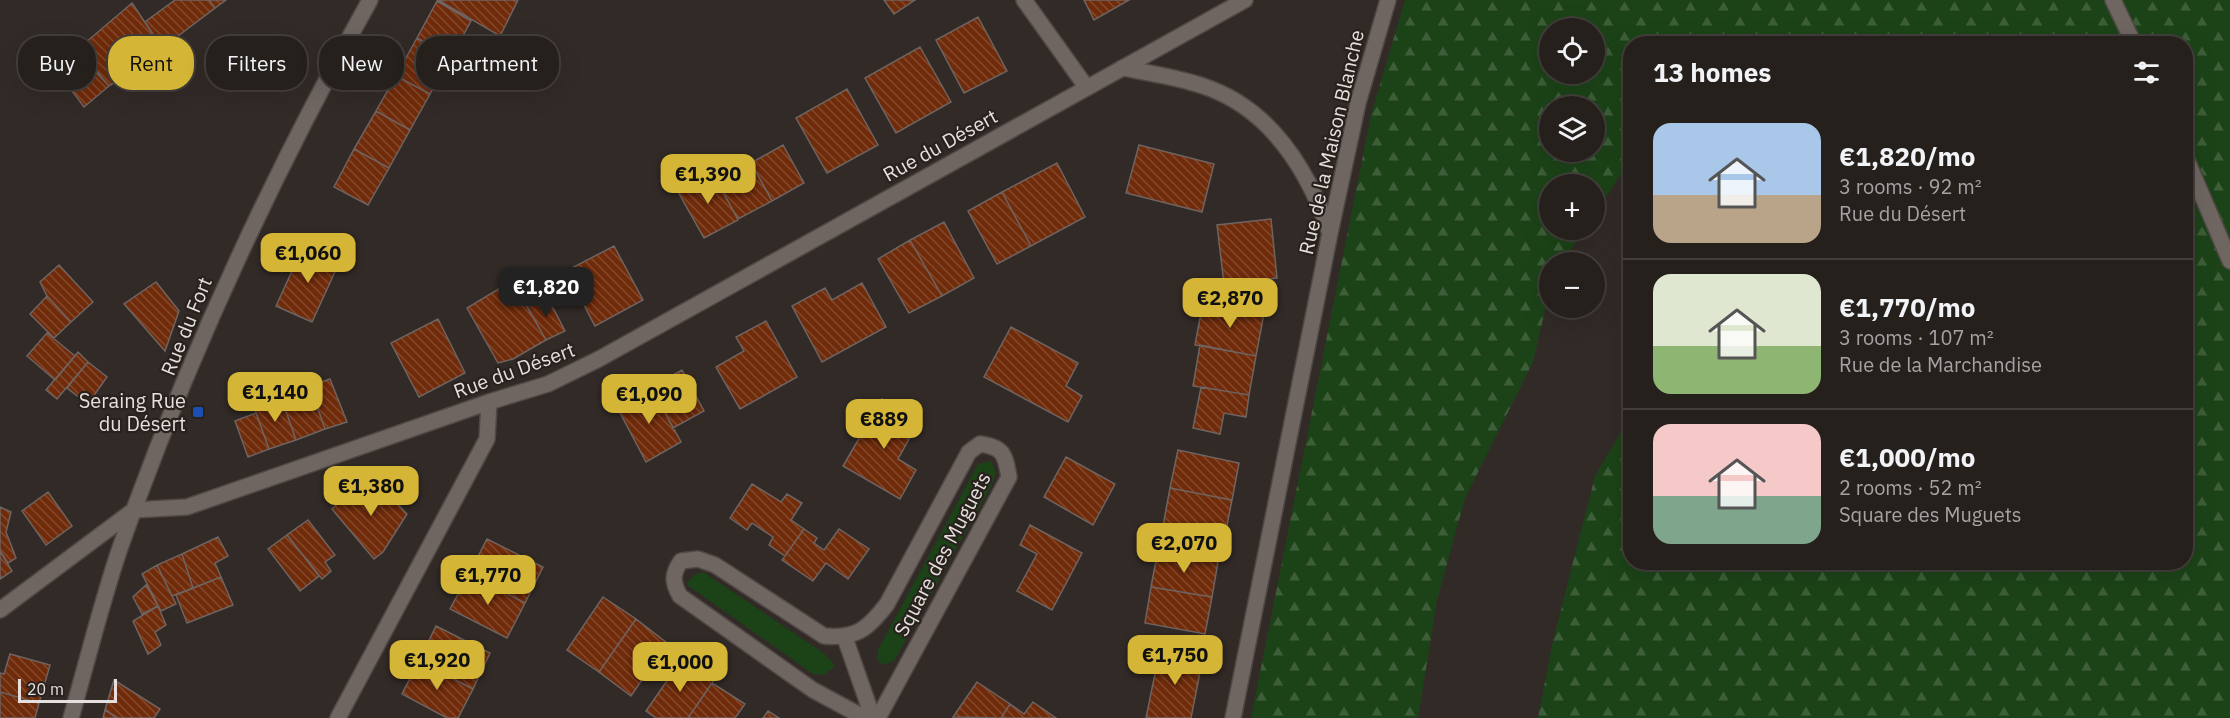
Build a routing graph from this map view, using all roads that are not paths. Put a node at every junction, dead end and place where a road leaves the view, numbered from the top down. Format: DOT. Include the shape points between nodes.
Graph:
graph roads {
  1 [pos="370,0"];
  2 [pos="1024,0"];
  3 [pos="1245,0"];
  4 [pos="1388,0"];
  5 [pos="2113,0"];
  6 [pos="2130,36"];
  7 [pos="1122,68"];
  8 [pos="1087,88"];
  9 [pos="2193,174"];
  10 [pos="1330,233"];
  11 [pos="2230,261"];
  12 [pos="489,402"];
  13 [pos="134,510"];
  14 [pos="0,610"];
  15 [pos="845,638"];
  16 [pos="71,718"];
  17 [pos="338,718"];
  18 [pos="865,718"];
  19 [pos="876,718"];
  20 [pos="1233,718"];
  1 -- 13 [label="street, Rue du Fort" via="312,103 225,285"];
  2 -- 8 [label="street"];
  3 -- 7 [label="street, Rue du Désert"];
  4 -- 10 [label="street, Rue de la Maison Blanche" via="1358,103"];
  5 -- 6 [label="street"];
  7 -- 8 [label="street, Rue du Désert"];
  7 -- 10 [label="street" via="1205,86 1258,117 1300,166"];
  8 -- 12 [label="street, Rue du Désert" via="599,359 548,384"];
  9 -- 11 [label="street"];
  10 -- 20 [label="street, Rue de la Maison Blanche"];
  12 -- 13 [label="street, Rue du Désert" via="187,507"];
  12 -- 17 [label="street" via="487,439"];
  13 -- 14 [label="street"];
  13 -- 16 [label="street, Rue du Fort"];
  15 -- 18 [label="street" via="824,636 715,565 698,559 681,561 674,571 673,584 680,596 813,690"];
  15 -- 19 [label="street, Square des Muguets"];
  15 -- 19 [label="street, Square des Muguets" via="873,622 887,604 969,452 980,444 995,446 1006,457 1009,477"];
}
